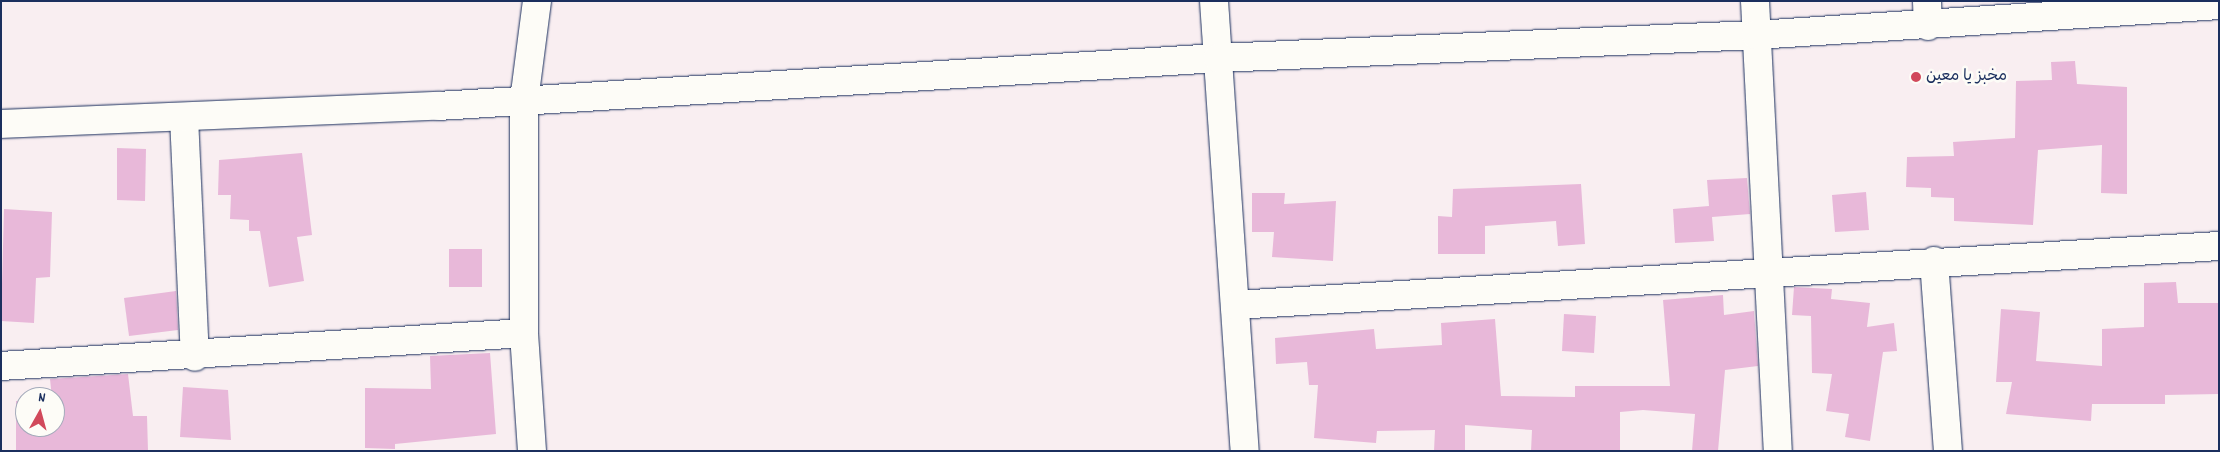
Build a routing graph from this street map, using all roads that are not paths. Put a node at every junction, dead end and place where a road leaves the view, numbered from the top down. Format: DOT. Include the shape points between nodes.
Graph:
graph roads {
  1 [pos="538,1"];
  2 [pos="1214,1"];
  3 [pos="1755,1"];
  4 [pos="2219,5"];
  5 [pos="1927,13"];
  6 [pos="1756,36"];
  7 [pos="1218,58"];
  8 [pos="524,101"];
  9 [pos="184,117"];
  10 [pos="1,124"];
  11 [pos="2219,246"];
  12 [pos="1934,261"];
  13 [pos="1766,271"];
  14 [pos="1236,304"];
  15 [pos="524,333"];
  16 [pos="195,357"];
  17 [pos="1,366"];
  18 [pos="532,451"];
  19 [pos="1245,451"];
  20 [pos="1778,451"];
  21 [pos="1948,451"];
  1 -- 8 [label="street"];
  2 -- 7 [label="street"];
  3 -- 6 [label="street"];
  4 -- 5 [label="street"];
  5 -- 6 [label="street"];
  6 -- 7 [label="street"];
  6 -- 13 [label="street"];
  7 -- 8 [label="street"];
  7 -- 14 [label="street"];
  8 -- 9 [label="street"];
  8 -- 15 [label="street"];
  9 -- 10 [label="street"];
  9 -- 16 [label="street"];
  11 -- 12 [label="street"];
  12 -- 13 [label="street"];
  12 -- 21 [label="street"];
  13 -- 14 [label="street"];
  13 -- 20 [label="street"];
  14 -- 19 [label="street"];
  15 -- 16 [label="street"];
  15 -- 18 [label="street"];
  16 -- 17 [label="street"];
}
